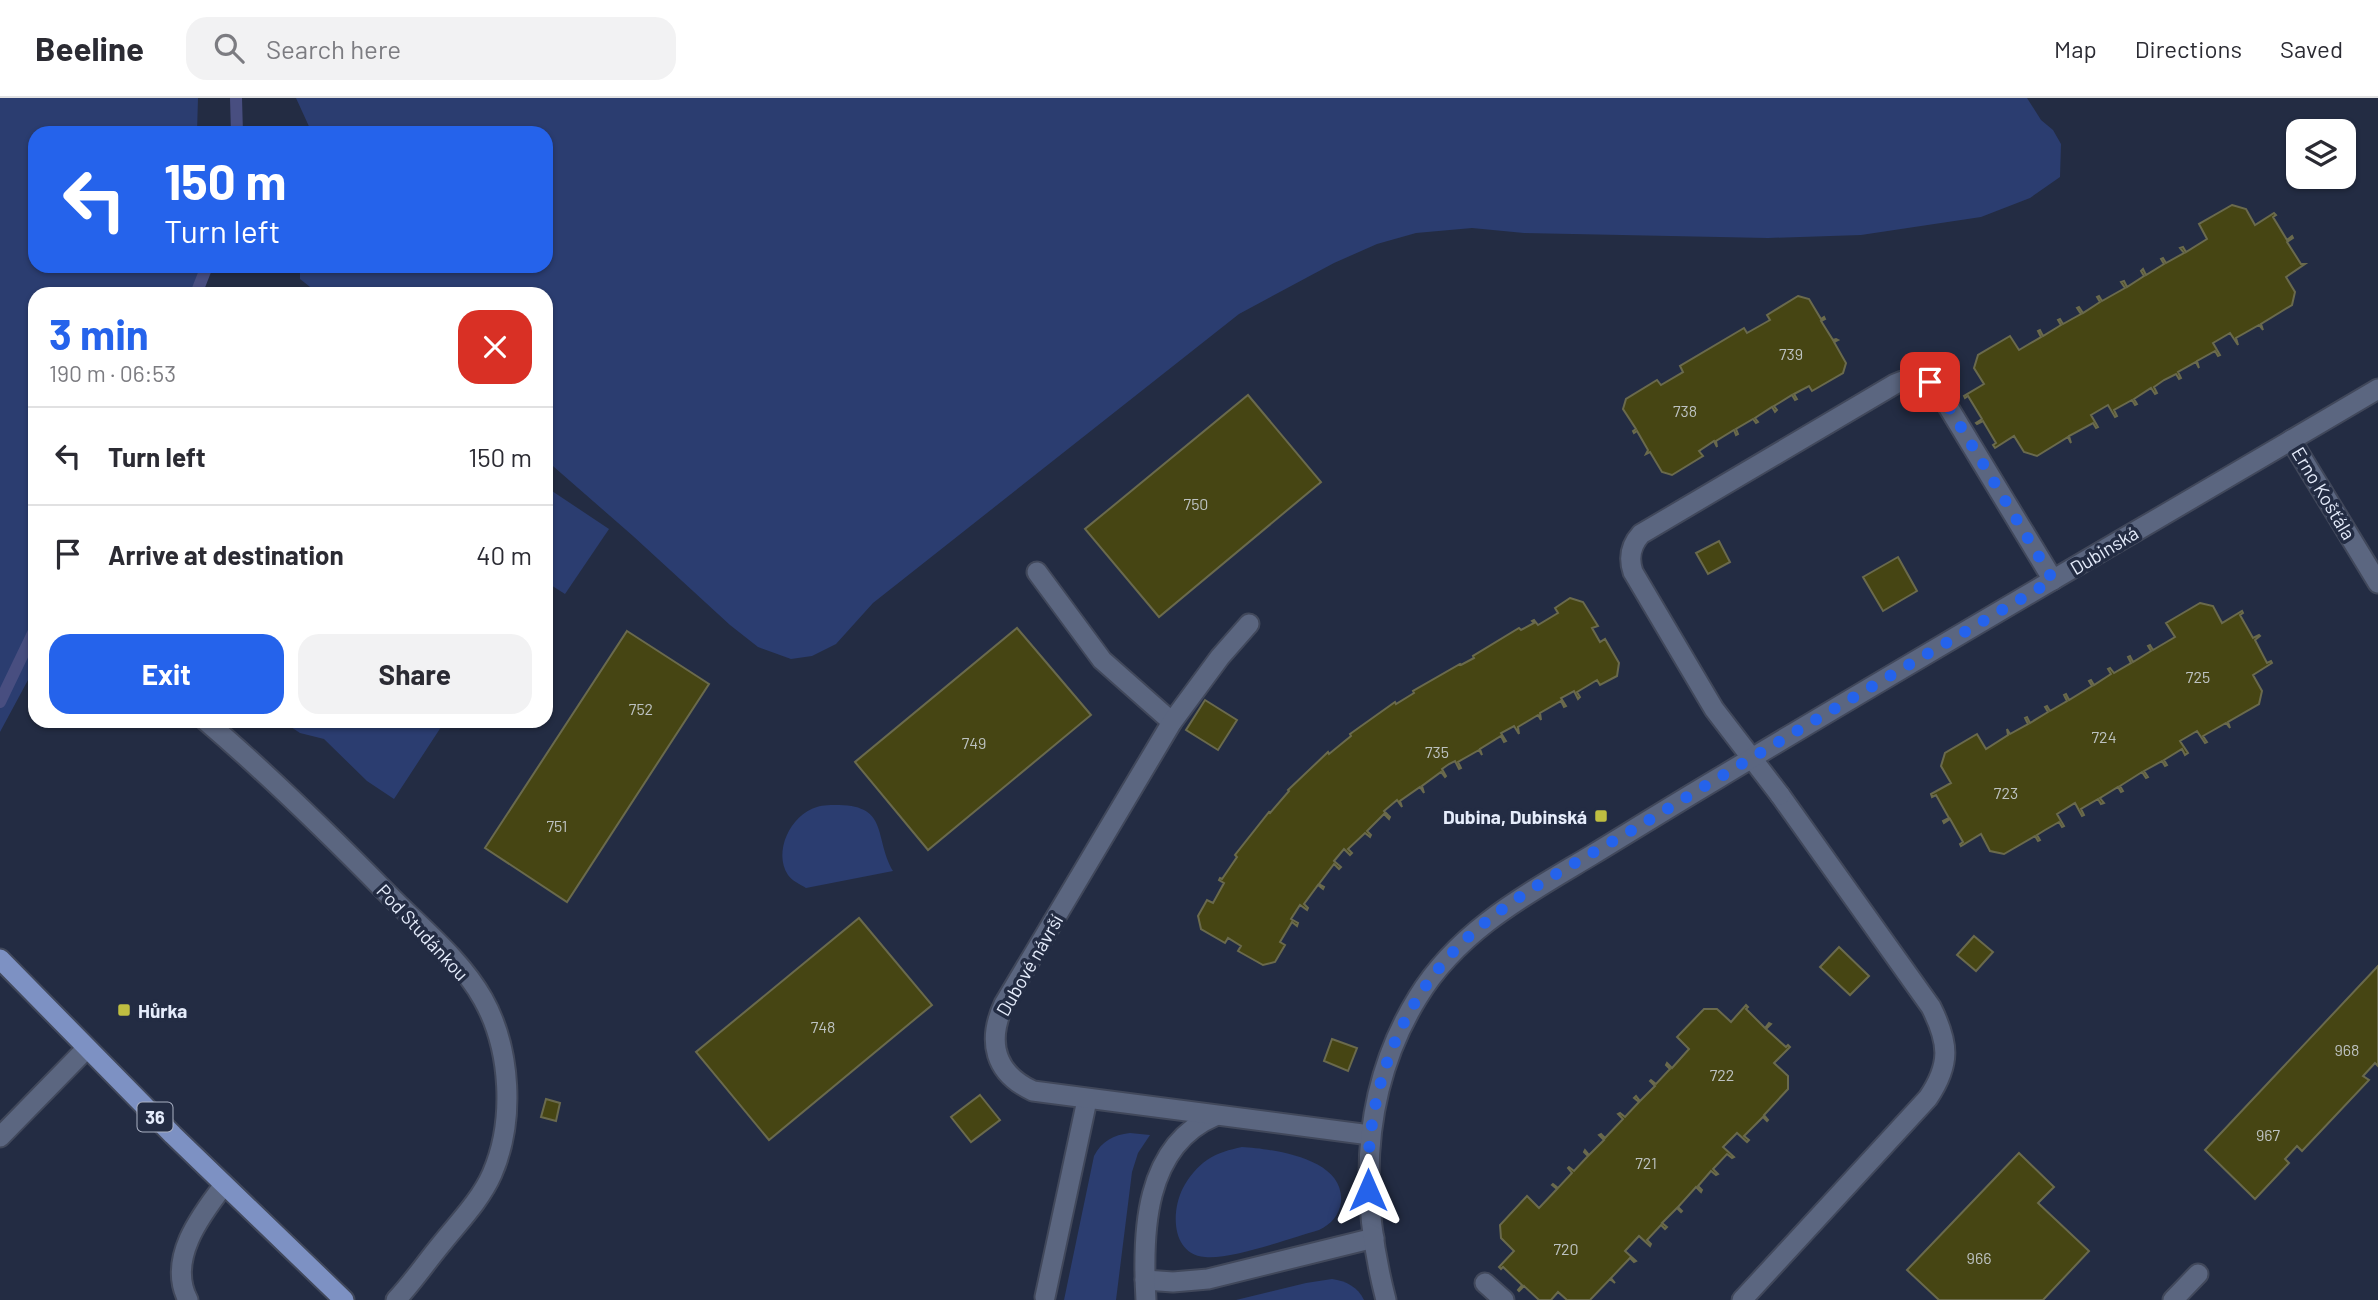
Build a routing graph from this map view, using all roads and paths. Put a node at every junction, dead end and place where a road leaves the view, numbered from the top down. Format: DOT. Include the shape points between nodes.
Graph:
graph roads {
  1 [pos="2378,389"];
  2 [pos="2291,440"];
  3 [pos="1037,572"];
  4 [pos="2053,580"];
  5 [pos="2378,583"];
  6 [pos="1249,624"];
  7 [pos="1172,722"];
  8 [pos="213,728"];
  9 [pos="1751,758"];
  10 [pos="0,959"];
  11 [pos="87,1048"];
  12 [pos="1087,1100"];
  13 [pos="1215,1116"];
  14 [pos="1370,1135"];
  15 [pos="0,1137"];
  16 [pos="224,1185"];
  17 [pos="1374,1238"];
  18 [pos="2198,1274"];
  19 [pos="1485,1283"];
  20 [pos="1145,1290"];
  21 [pos="1045,1297"];
  22 [pos="188,1300"];
  23 [pos="344,1300"];
  24 [pos="396,1300"];
  25 [pos="1387,1300"];
  26 [pos="1402,1300"];
  27 [pos="1504,1300"];
  28 [pos="1742,1300"];
  29 [pos="2173,1300"];
  1 -- 2 [label="street, Dubinská"];
  2 -- 4 [label="street, Dubinská"];
  2 -- 5 [label="street, Erno Košťála"];
  3 -- 7 [label="street" via="1102,660"];
  4 -- 9 [label="street, Dubinská"];
  4 -- 9 [label="street" via="1936,388 1914,378 1895,384 1641,534 1631,549 1633,572 1714,709"];
  6 -- 7 [label="street, Dubové návrší"];
  7 -- 12 [label="street, Dubové návrší" via="1004,1004 994,1032 998,1057 1021,1086"];
  8 -- 24 [label="street, Pod Studánkou" via="451,958 483,999 499,1038 506,1119 492,1175"];
  9 -- 14 [label="street, Dubinská" via="1530,891 1466,939 1419,994 1401,1028 1381,1076"];
  9 -- 28 [label="street" via="1931,1007 1944,1041 1945,1061 1928,1098"];
  10 -- 11 [label="main road, 36"];
  11 -- 15 [label="street"];
  11 -- 16 [label="main road, 36"];
  12 -- 13 [label="street, Dubové návrší"];
  12 -- 21 [label="street"];
  13 -- 14 [label="street, Dubové návrší"];
  13 -- 20 [label="street" via="1193,1127 1171,1149 1154,1185"];
  14 -- 17 [label="street, Dubinská" via="1368,1190"];
  16 -- 22 [label="street" via="183,1256 181,1270"];
  16 -- 23 [label="main road, 36"];
  17 -- 20 [label="street"];
  17 -- 25 [label="street, Dubinská"];
  17 -- 26 [label="street, Dubinská"];
  18 -- 29 [label="street"];
  19 -- 27 [label="street"];
}
